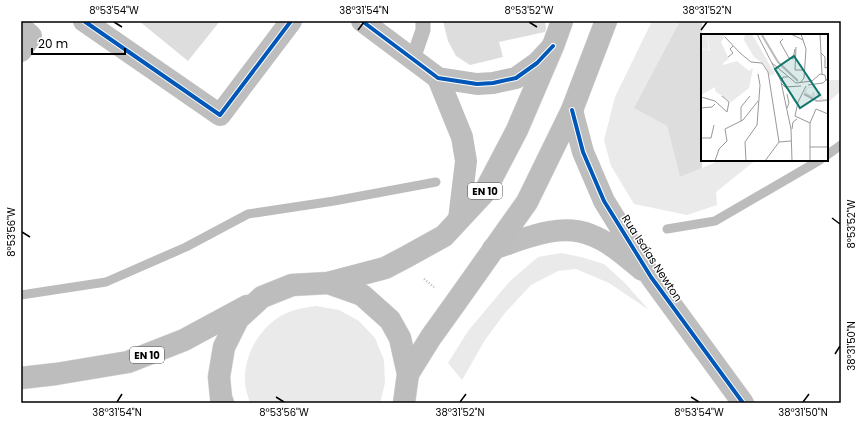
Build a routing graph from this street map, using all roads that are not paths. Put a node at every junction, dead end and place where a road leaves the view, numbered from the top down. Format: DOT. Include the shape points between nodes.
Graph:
graph roads {
  1 [pos="84,21"];
  2 [pos="291,21"];
  3 [pos="362,21"];
  4 [pos="423,21"];
  5 [pos="562,21"];
  6 [pos="606,21"];
  7 [pos="21,27"];
  8 [pos="553,46"];
  9 [pos="21,50"];
  10 [pos="414,59"];
  11 [pos="438,78"];
  12 [pos="572,110"];
  13 [pos="459,219"];
  14 [pos="494,249"];
  15 [pos="652,277"];
  16 [pos="328,283"];
  17 [pos="262,297"];
  18 [pos="408,374"];
  19 [pos="21,378"];
  20 [pos="223,403"];
  21 [pos="404,403"];
  22 [pos="743,403"];
  1 -- 2 [label="street" via="220,115"];
  3 -- 10 [label="street"];
  4 -- 10 [label="lane" via="423,30"];
  5 -- 8 [label="main road, EN 10"];
  6 -- 12 [label="main road, EN 10"];
  7 -- 9 [label="street" via="32,36"];
  8 -- 11 [label="street" via="537,63 516,78 477,84"];
  8 -- 13 [label="main road, EN 10" via="517,130 484,193"];
  10 -- 11 [label="street"];
  11 -- 13 [label="street" via="462,137 466,161"];
  12 -- 14 [label="main road, EN 10" via="527,202"];
  12 -- 15 [label="street, Rua Isaías Newton" via="583,152 604,201"];
  13 -- 16 [label="main road, EN 10" via="444,236 385,268"];
  14 -- 15 [label="street, Rua Isaías Newton" via="542,233 570,230 591,235 610,245"];
  14 -- 18 [label="main road, EN 10" via="431,337"];
  15 -- 22 [label="street, Rua Isaías Newton"];
  16 -- 17 [label="main road, EN 10" via="292,285"];
  16 -- 18 [label="main road, EN 10" via="362,295 390,320 400,338"];
  17 -- 19 [label="main road, EN 10" via="184,340 128,362"];
  17 -- 20 [label="main road, EN 10" via="238,320 224,347 219,377"];
  18 -- 21 [label="main road, EN 10"];
}
